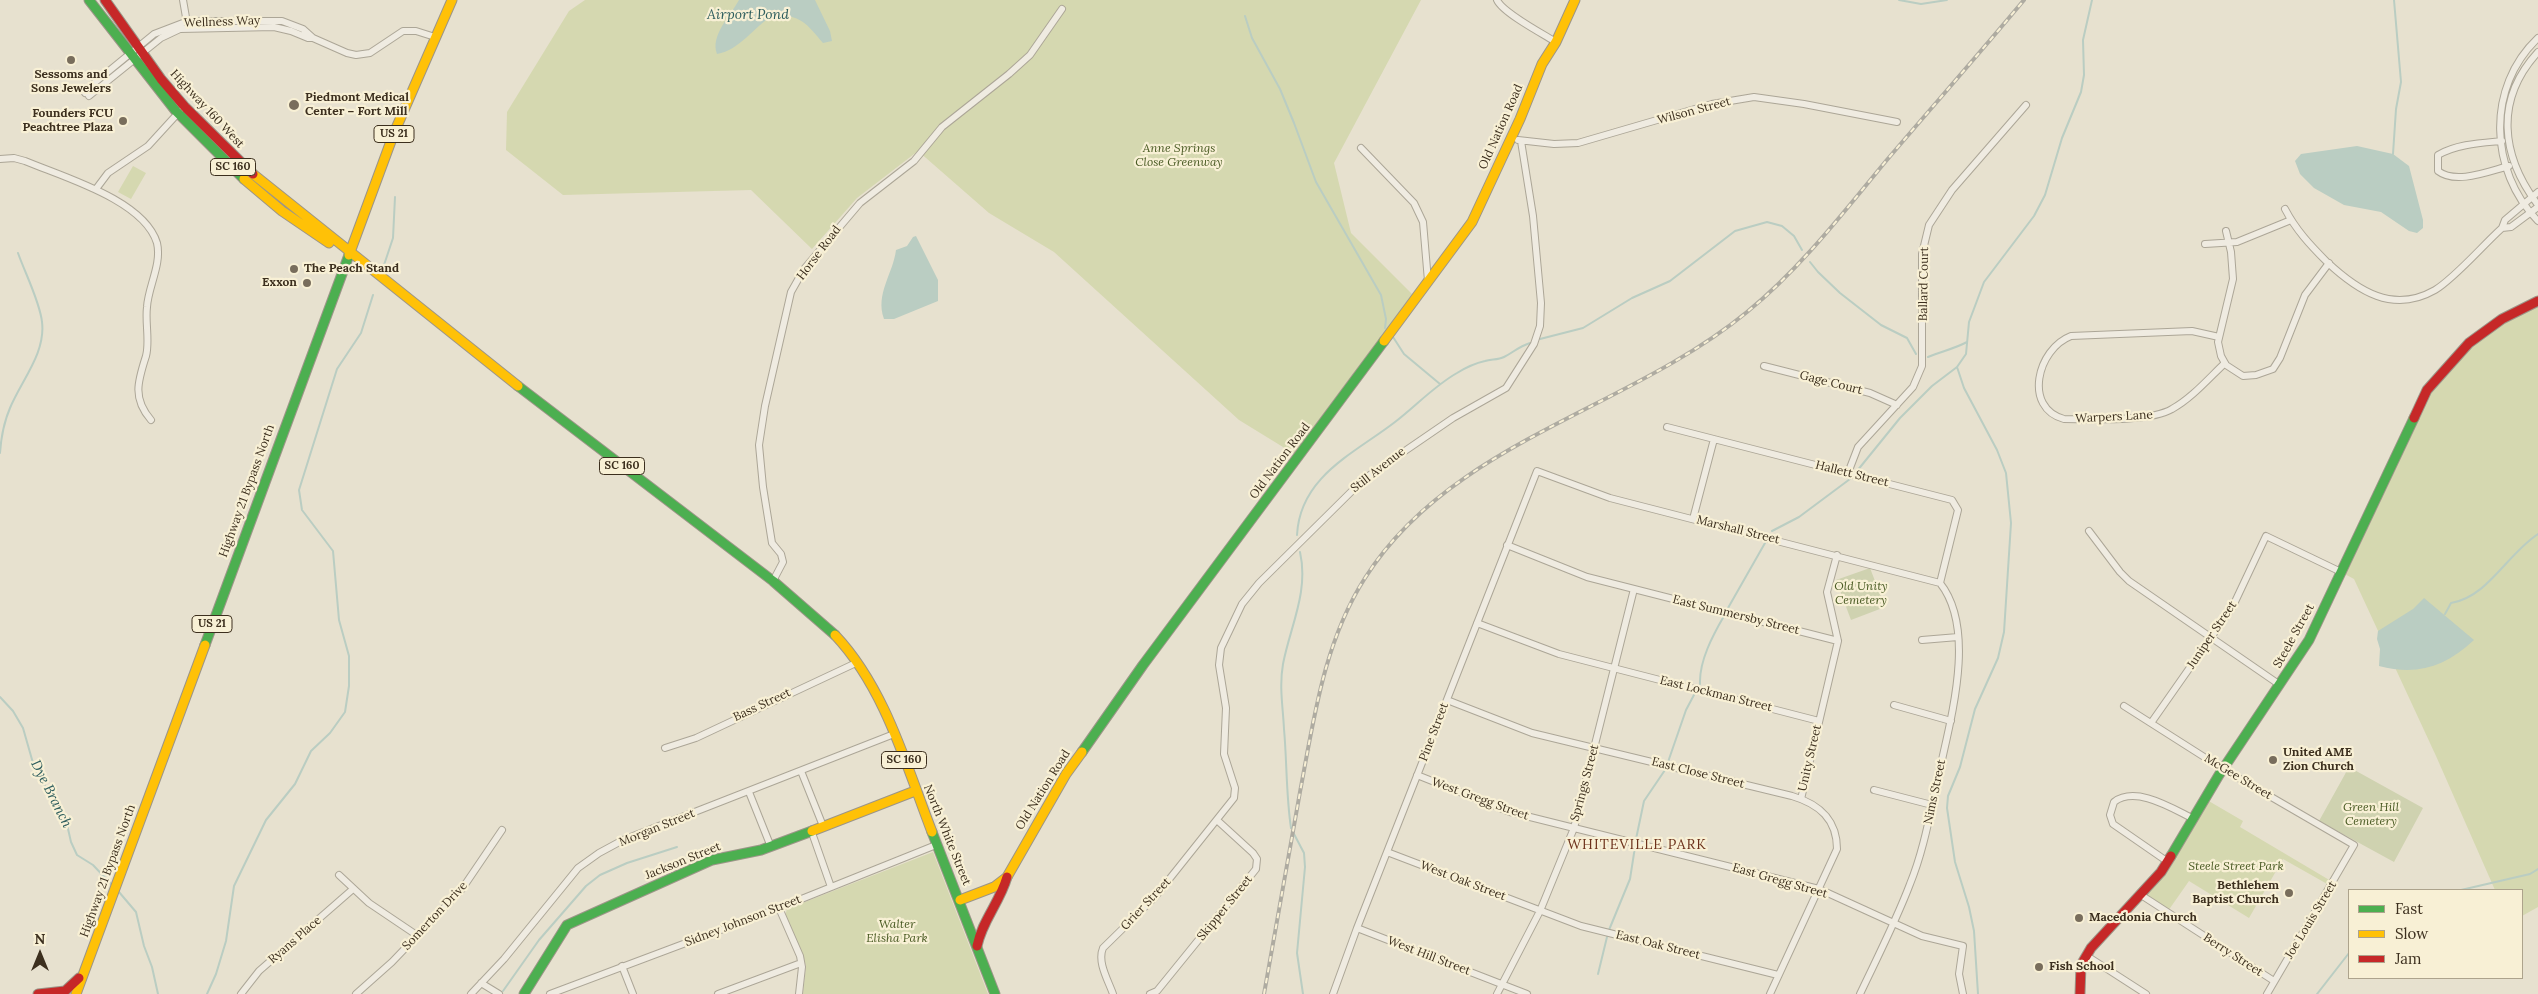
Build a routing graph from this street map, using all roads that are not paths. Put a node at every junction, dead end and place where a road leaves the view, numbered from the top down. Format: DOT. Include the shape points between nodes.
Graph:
graph roads {
  1 [pos="89,0"];
  2 [pos="105,0"];
  3 [pos="183,0"];
  4 [pos="452,0"];
  5 [pos="1497,0"];
  6 [pos="1575,0"];
  7 [pos="1062,10"];
  8 [pos="187,25"];
  9 [pos="435,37"];
  10 [pos="2538,38"];
  11 [pos="1556,42"];
  12 [pos="2538,52"];
  13 [pos="136,54"];
  14 [pos="2513,72"];
  15 [pos="2521,75"];
  16 [pos="87,95"];
  17 [pos="2026,105"];
  18 [pos="182,110"];
  19 [pos="1897,122"];
  20 [pos="1510,139"];
  21 [pos="1521,140"];
  22 [pos="2508,140"];
  23 [pos="2499,141"];
  24 [pos="1361,148"];
  25 [pos="0,159"];
  26 [pos="2514,164"];
  27 [pos="2505,167"];
  28 [pos="96,189"];
  29 [pos="2535,195"];
  30 [pos="2523,204"];
  31 [pos="2538,206"];
  32 [pos="2285,209"];
  33 [pos="2530,213"];
  34 [pos="2291,220"];
  35 [pos="2538,222"];
  36 [pos="2502,228"];
  37 [pos="2226,231"];
  38 [pos="2205,244"];
  39 [pos="2229,244"];
  40 [pos="350,254"];
  41 [pos="2329,263"];
  42 [pos="1428,282"];
  43 [pos="2538,301"];
  44 [pos="2219,337"];
  45 [pos="2225,363"];
  46 [pos="1764,366"];
  47 [pos="1897,405"];
  48 [pos="151,420"];
  49 [pos="1667,427"];
  50 [pos="1714,439"];
  51 [pos="1537,471"];
  52 [pos="1848,473"];
  53 [pos="1693,519"];
  54 [pos="2089,531"];
  55 [pos="1507,545"];
  56 [pos="1837,555"];
  57 [pos="2342,572"];
  58 [pos="773,581"];
  59 [pos="1940,583"];
  60 [pos="1634,589"];
  61 [pos="1477,623"];
  62 [pos="1958,636"];
  63 [pos="2211,637"];
  64 [pos="1922,640"];
  65 [pos="1838,641"];
  66 [pos="858,662"];
  67 [pos="1614,668"];
  68 [pos="2280,686"];
  69 [pos="1447,700"];
  70 [pos="1894,705"];
  71 [pos="2124,706"];
  72 [pos="1819,721"];
  73 [pos="1951,721"];
  74 [pos="2151,723"];
  75 [pos="894,734"];
  76 [pos="665,748"];
  77 [pos="1595,748"];
  78 [pos="2223,769"];
  79 [pos="801,771"];
  80 [pos="1417,776"];
  81 [pos="1874,790"];
  82 [pos="915,791"];
  83 [pos="749,792"];
  84 [pos="1801,799"];
  85 [pos="1932,805"];
  86 [pos="2194,819"];
  87 [pos="1218,821"];
  88 [pos="823,826"];
  89 [pos="1574,828"];
  90 [pos="502,830"];
  91 [pos="811,830"];
  92 [pos="936,845"];
  93 [pos="2354,845"];
  94 [pos="771,847"];
  95 [pos="1387,852"];
  96 [pos="2168,862"];
  97 [pos="339,875"];
  98 [pos="1007,877"];
  99 [pos="831,886"];
  100 [pos="353,889"];
  101 [pos="1819,889"];
  102 [pos="2141,896"];
  103 [pos="960,900"];
  104 [pos="779,908"];
  105 [pos="1540,911"];
  106 [pos="1893,923"];
  107 [pos="1357,928"];
  108 [pos="418,936"];
  109 [pos="977,946"];
  110 [pos="2087,956"];
  111 [pos="801,962"];
  112 [pos="622,966"];
  113 [pos="84,971"];
  114 [pos="1778,975"];
  115 [pos="2274,982"];
  116 [pos="482,983"];
  117 [pos="1502,984"];
  118 [pos="34,994"];
  119 [pos="39,994"];
  120 [pos="76,994"];
  121 [pos="240,994"];
  122 [pos="356,994"];
  123 [pos="472,994"];
  124 [pos="499,994"];
  125 [pos="524,994"];
  126 [pos="550,994"];
  127 [pos="633,994"];
  128 [pos="718,994"];
  129 [pos="799,994"];
  130 [pos="995,994"];
  131 [pos="1113,994"];
  132 [pos="1150,994"];
  133 [pos="1333,994"];
  134 [pos="1497,994"];
  135 [pos="1527,994"];
  136 [pos="1770,994"];
  137 [pos="1860,994"];
  138 [pos="1963,994"];
  139 [pos="2080,994"];
  140 [pos="2146,994"];
  141 [pos="2267,994"];
  1 -- 13 [label="main road, Highway 160 West / SC 160"];
  2 -- 13 [label="main road, Highway 160 West / SC 160"];
  3 -- 8 [label="street"];
  4 -- 9 [label="main road, Highway 21 Bypass North / US 21"];
  5 -- 11 [label="street" via="1509,12"];
  6 -- 11 [label="main road, Old Nation Road"];
  7 -- 58 [label="street, Horse Road" via="1030,54 942,127 914,161 860,203 804,268 791,292 759,444 772,543 783,562"];
  8 -- 9 [label="street, Wellness Way" via="263,24 313,38 347,53 362,55 387,44 403,31"];
  8 -- 13 [label="street, Wellness Way"];
  9 -- 40 [label="main road, Highway 21 Bypass North / US 21" via="394,133"];
  10 -- 14 [label="street"];
  11 -- 20 [label="main road, Old Nation Road" via="1542,64"];
  12 -- 15 [label="street"];
  13 -- 16 [label="street, Wellness Way"];
  13 -- 18 [label="main road, Highway 160 West / SC 160"];
  14 -- 15 [label="street"];
  14 -- 23 [label="street" via="2502,96"];
  15 -- 22 [label="street" via="2511,98"];
  17 -- 47 [label="street, Ballard Court" via="1952,190 1929,225 1922,254 1922,366 1913,387"];
  18 -- 28 [label="street" via="148,146 108,173"];
  18 -- 40 [label="main road, Highway 160 West / SC 160" via="263,184"];
  19 -- 21 [label="street, Wilson Street" via="1754,97 1712,104 1578,143"];
  20 -- 21 [label="street"];
  20 -- 42 [label="main road, Old Nation Road" via="1472,222"];
  21 -- 87 [label="street, Still Avenue" via="1533,216 1541,303 1540,326 1534,344 1506,388 1453,418 1364,478 1242,604 1220,648 1219,665 1226,708 1224,754 1235,793 1232,803"];
  22 -- 23 [label="street"];
  22 -- 26 [label="street"];
  23 -- 27 [label="street"];
  23 -- 27 [label="street" via="2444,152 2438,155 2438,171 2445,177 2456,178"];
  24 -- 42 [label="street" via="1414,203 1423,222"];
  25 -- 28 [label="street" via="25,161"];
  26 -- 27 [label="street"];
  26 -- 29 [label="street"];
  27 -- 30 [label="street"];
  28 -- 48 [label="street" via="138,215 157,244 156,268 147,306 147,352 137,386 140,400"];
  29 -- 30 [label="street"];
  29 -- 31 [label="street"];
  30 -- 33 [label="street"];
  30 -- 36 [label="street" via="2505,220"];
  31 -- 33 [label="street"];
  32 -- 34 [label="street"];
  33 -- 35 [label="street"];
  33 -- 36 [label="street" via="2511,227"];
  34 -- 39 [label="street"];
  34 -- 41 [label="street" via="2303,238"];
  36 -- 41 [label="street" via="2436,289 2406,300 2374,296 2360,290"];
  37 -- 39 [label="street"];
  38 -- 39 [label="street"];
  39 -- 44 [label="street" via="2233,279"];
  40 -- 58 [label="main road, SC 160 / SC 160"];
  40 -- 113 [label="main road, Highway 21 Bypass North / US 21"];
  41 -- 45 [label="street" via="2304,295 2273,369 2243,376"];
  42 -- 98 [label="main road, Old Nation Road" via="1143,665 1066,774"];
  43 -- 57 [label="main road, Steele Street" via="2502,319 2469,343 2427,390"];
  44 -- 45 [label="street"];
  44 -- 45 [label="street, Warpers Lane" via="2192,331 2071,336 2063,339 2046,356 2041,402 2054,417 2064,419 2155,415 2186,399"];
  46 -- 47 [label="street, Gage Court" via="1870,393"];
  47 -- 52 [label="street, Ballard Court" via="1858,447"];
  49 -- 50 [label="street, Hallett Street"];
  50 -- 52 [label="street, Hallett Street"];
  50 -- 53 [label="street"];
  51 -- 53 [label="street, Marshall Street" via="1610,498"];
  51 -- 55 [label="street, Pine Street"];
  52 -- 59 [label="street, Hallett Street" via="1955,502 1958,510"];
  53 -- 56 [label="street, Marshall Street"];
  54 -- 63 [label="street" via="2120,572"];
  55 -- 60 [label="street, East Summersby Street" via="1586,577"];
  55 -- 61 [label="street, Pine Street"];
  56 -- 59 [label="street, Marshall Street"];
  56 -- 65 [label="street, Unity Street" via="1827,592"];
  57 -- 63 [label="street, Juniper Street" via="2266,536 2233,606"];
  57 -- 68 [label="main road, Steele Street" via="2309,640"];
  58 -- 66 [label="main road, SC 160 / SC 160" via="814,616"];
  59 -- 62 [label="street, Nims Street" via="1954,609"];
  60 -- 65 [label="street, East Summersby Street"];
  60 -- 67 [label="street, Springs Street"];
  61 -- 67 [label="street, East Lockman Street" via="1559,654"];
  61 -- 69 [label="street, Pine Street"];
  62 -- 64 [label="street"];
  62 -- 73 [label="street, Nims Street"];
  63 -- 68 [label="street"];
  63 -- 74 [label="street, Juniper Street"];
  65 -- 72 [label="street, Unity Street"];
  66 -- 75 [label="main road, North White Street / SC 160"];
  66 -- 76 [label="street, Bass Street" via="696,738"];
  67 -- 72 [label="street, East Lockman Street"];
  67 -- 77 [label="street, Springs Street"];
  68 -- 78 [label="main road, Steele Street"];
  69 -- 77 [label="street, East Close Street" via="1532,733"];
  69 -- 80 [label="street, Pine Street"];
  70 -- 73 [label="street"];
  71 -- 74 [label="street, McGee Street"];
  72 -- 84 [label="street, Unity Street"];
  73 -- 85 [label="street, Nims Street"];
  74 -- 78 [label="street, McGee Street"];
  75 -- 79 [label="street, Morgan Street"];
  75 -- 82 [label="main road, North White Street / SC 160"];
  77 -- 84 [label="street, East Close Street"];
  77 -- 89 [label="street, Springs Street"];
  78 -- 86 [label="main road, Steele Street"];
  78 -- 93 [label="street, McGee Street"];
  79 -- 83 [label="street, Morgan Street"];
  79 -- 88 [label="street"];
  80 -- 89 [label="street, West Gregg Street" via="1510,812"];
  80 -- 95 [label="street, Pine Street"];
  81 -- 85 [label="street"];
  82 -- 88 [label="main road, Jackson Street"];
  82 -- 92 [label="main road, North White Street / SC 160"];
  83 -- 94 [label="street"];
  83 -- 116 [label="street, Morgan Street" via="623,840 578,868"];
  84 -- 101 [label="street, Unity Street" via="1825,813 1837,838 1837,849"];
  85 -- 106 [label="street, Nims Street" via="1911,883"];
  86 -- 96 [label="main road, Steele Street"];
  86 -- 96 [label="street" via="2138,796 2127,796 2114,802 2110,815 2113,824"];
  87 -- 131 [label="street, Grier Street" via="1155,897 1103,948 1100,955"];
  87 -- 132 [label="street, Skipper Street" via="1253,853 1257,860 1256,869 1157,990"];
  88 -- 91 [label="main road, Jackson Street"];
  89 -- 101 [label="street, East Gregg Street"];
  89 -- 105 [label="street, Springs Street"];
  90 -- 108 [label="street, Somerton Drive" via="462,889"];
  91 -- 94 [label="main road, Jackson Street"];
  91 -- 99 [label="street"];
  92 -- 99 [label="street, Sidney Johnson Street"];
  92 -- 103 [label="main road, North White Street / SC 160"];
  93 -- 115 [label="street, Joe Louis Street"];
  94 -- 125 [label="main road, Jackson Street" via="712,860 567,925"];
  95 -- 105 [label="street, West Oak Street"];
  95 -- 107 [label="street, Pine Street"];
  96 -- 102 [label="main road, Steele Street"];
  97 -- 100 [label="street"];
  98 -- 103 [label="main road, Old Nation Road" via="994,887"];
  98 -- 109 [label="main road" via="1005,887 978,932"];
  99 -- 104 [label="street, Sidney Johnson Street"];
  100 -- 108 [label="street"];
  100 -- 121 [label="street, Ryans Place" via="259,971"];
  101 -- 106 [label="street, East Gregg Street"];
  101 -- 114 [label="street, Unity Street"];
  102 -- 110 [label="main road, Steele Street" via="2104,932"];
  102 -- 115 [label="street, Berry Street"];
  103 -- 109 [label="main road, North White Street"];
  104 -- 111 [label="street"];
  104 -- 112 [label="street, Sidney Johnson Street"];
  105 -- 114 [label="street, East Oak Street" via="1581,926"];
  105 -- 117 [label="street, Springs Street"];
  106 -- 137 [label="street, Nims Street"];
  106 -- 138 [label="street, East Gregg Street" via="1922,936 1963,946 1960,974"];
  107 -- 117 [label="street, West Hill Street"];
  107 -- 133 [label="street, Pine Street"];
  108 -- 122 [label="street, Somerton Drive"];
  109 -- 130 [label="main road, North White Street"];
  110 -- 139 [label="main road, Steele Street" via="2081,965"];
  110 -- 140 [label="street"];
  111 -- 128 [label="street"];
  111 -- 129 [label="street"];
  112 -- 126 [label="street, Sidney Johnson Street"];
  112 -- 127 [label="street"];
  113 -- 119 [label="main road" via="65,991"];
  113 -- 120 [label="main road, Highway 21 Bypass North / US 21"];
  114 -- 136 [label="street, Unity Street"];
  115 -- 141 [label="street, Joe Louis Street"];
  116 -- 123 [label="street, Morgan Street"];
  116 -- 124 [label="street"];
  117 -- 134 [label="street, Springs Street"];
  117 -- 135 [label="street, West Hill Street"];
  118 -- 119 [label="street"];
}
